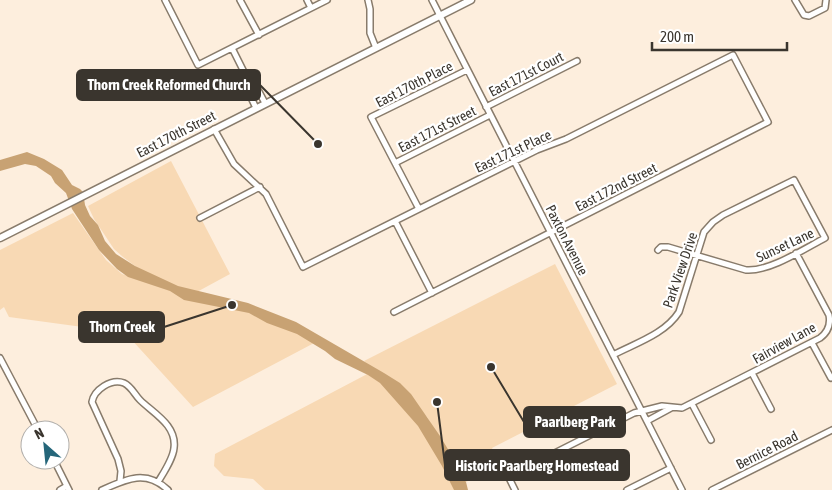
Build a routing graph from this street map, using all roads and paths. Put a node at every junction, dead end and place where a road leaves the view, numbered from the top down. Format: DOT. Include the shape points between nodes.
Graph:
graph roads {
  1 [pos="165,0"];
  2 [pos="240,0"];
  3 [pos="307,0"];
  4 [pos="327,0"];
  5 [pos="368,0"];
  6 [pos="432,0"];
  7 [pos="471,0"];
  8 [pos="795,0"];
  9 [pos="826,0"];
  10 [pos="311,8"];
  11 [pos="440,16"];
  12 [pos="259,35"];
  13 [pos="232,48"];
  14 [pos="376,48"];
  15 [pos="576,62"];
  16 [pos="467,70"];
  17 [pos="245,74"];
  18 [pos="265,103"];
  19 [pos="486,107"];
  20 [pos="256,108"];
  21 [pos="490,115"];
  22 [pos="768,122"];
  23 [pos="214,129"];
  24 [pos="514,161"];
  25 [pos="395,163"];
  26 [pos="260,187"];
  27 [pos="419,209"];
  28 [pos="200,218"];
  29 [pos="395,221"];
  30 [pos="550,233"];
  31 [pos="0,238"];
  32 [pos="825,238"];
  33 [pos="658,250"];
  34 [pos="796,253"];
  35 [pos="696,255"];
  36 [pos="432,293"];
  37 [pos="394,312"];
  38 [pos="812,343"];
  39 [pos="613,354"];
  40 [pos="0,358"];
  41 [pos="752,373"];
  42 [pos="831,378"];
  43 [pos="692,404"];
  44 [pos="672,408"];
  45 [pos="771,409"];
  46 [pos="642,411"];
  47 [pos="33,420"];
  48 [pos="647,421"];
  49 [pos="832,430"];
  50 [pos="711,440"];
  51 [pos="671,468"];
  52 [pos="59,470"];
  53 [pos="120,481"];
  54 [pos="158,482"];
  55 [pos="68,488"];
  56 [pos="60,490"];
  57 [pos="102,490"];
  58 [pos="168,490"];
  59 [pos="515,490"];
  60 [pos="627,490"];
  61 [pos="682,490"];
  62 [pos="712,490"];
  1 -- 13 [label="street" via="198,65"];
  2 -- 12 [label="street"];
  3 -- 10 [label="street"];
  4 -- 10 [label="street"];
  5 -- 14 [label="street" via="370,33"];
  6 -- 11 [label="street, Paxton Avenue"];
  7 -- 11 [label="street, East 170th Street"];
  8 -- 9 [label="street" via="804,15 809,16 825,8"];
  10 -- 12 [label="street"];
  11 -- 14 [label="street, East 170th Street"];
  11 -- 16 [label="street, Paxton Avenue"];
  12 -- 13 [label="street"];
  13 -- 17 [label="street"];
  14 -- 18 [label="street, East 170th Street"];
  15 -- 19 [label="street, East 171st Court"];
  16 -- 19 [label="street, Paxton Avenue"];
  16 -- 25 [label="street, East 170th Place" via="371,118"];
  17 -- 18 [label="street" via="250,75"];
  17 -- 20 [label="street" via="245,85"];
  18 -- 20 [label="street, East 170th Street"];
  19 -- 21 [label="street, Paxton Avenue"];
  20 -- 23 [label="street, East 170th Street"];
  21 -- 24 [label="street, Paxton Avenue"];
  21 -- 25 [label="street, East 171st Street"];
  22 -- 24 [label="street, East 171st Place" via="733,55 566,139"];
  22 -- 30 [label="street, East 172nd Street"];
  23 -- 26 [label="street" via="234,164"];
  23 -- 31 [label="street, East 170th Street"];
  24 -- 27 [label="street, East 171st Place"];
  24 -- 30 [label="street, Paxton Avenue"];
  25 -- 27 [label="street"];
  26 -- 28 [label="street"];
  26 -- 29 [label="street, East 171st Place" via="303,267"];
  27 -- 29 [label="street, East 171st Place"];
  29 -- 36 [label="street"];
  30 -- 36 [label="street, East 172nd Street"];
  30 -- 39 [label="street, Paxton Avenue"];
  32 -- 34 [label="street, Sunset Lane"];
  32 -- 35 [label="street, Park View Drive" via="794,180 717,219 704,232"];
  33 -- 35 [label="street, Sunset Lane" via="668,247"];
  34 -- 35 [label="street, Sunset Lane" via="753,271"];
  34 -- 38 [label="street, Fairview Lane" via="830,319 824,334"];
  35 -- 39 [label="street, Park View Drive" via="676,317 668,326"];
  36 -- 37 [label="street, East 172nd Street"];
  38 -- 41 [label="street, Fairview Lane"];
  38 -- 42 [label="street"];
  39 -- 46 [label="street, Paxton Avenue"];
  40 -- 47 [label="street"];
  41 -- 43 [label="street, Fairview Lane"];
  41 -- 45 [label="street"];
  43 -- 44 [label="street, Fairview Lane"];
  43 -- 50 [label="street"];
  44 -- 46 [label="street, Fairview Lane" via="662,406"];
  44 -- 48 [label="street, Fairview Lane"];
  46 -- 48 [label="street, Paxton Avenue"];
  46 -- 59 [label="street, Fairview Lane" via="515,473 511,477"];
  48 -- 51 [label="street, Paxton Avenue"];
  49 -- 62 [label="street, Bernice Road"];
  51 -- 60 [label="street"];
  51 -- 61 [label="street, Paxton Avenue"];
  52 -- 55 [label="street"];
  53 -- 54 [label="street" via="140,477"];
  53 -- 54 [label="street" via="120,464 92,402 97,391 114,383 124,383 172,432 175,446"];
  53 -- 57 [label="street"];
  54 -- 58 [label="street"];
  55 -- 56 [label="street"];
}
